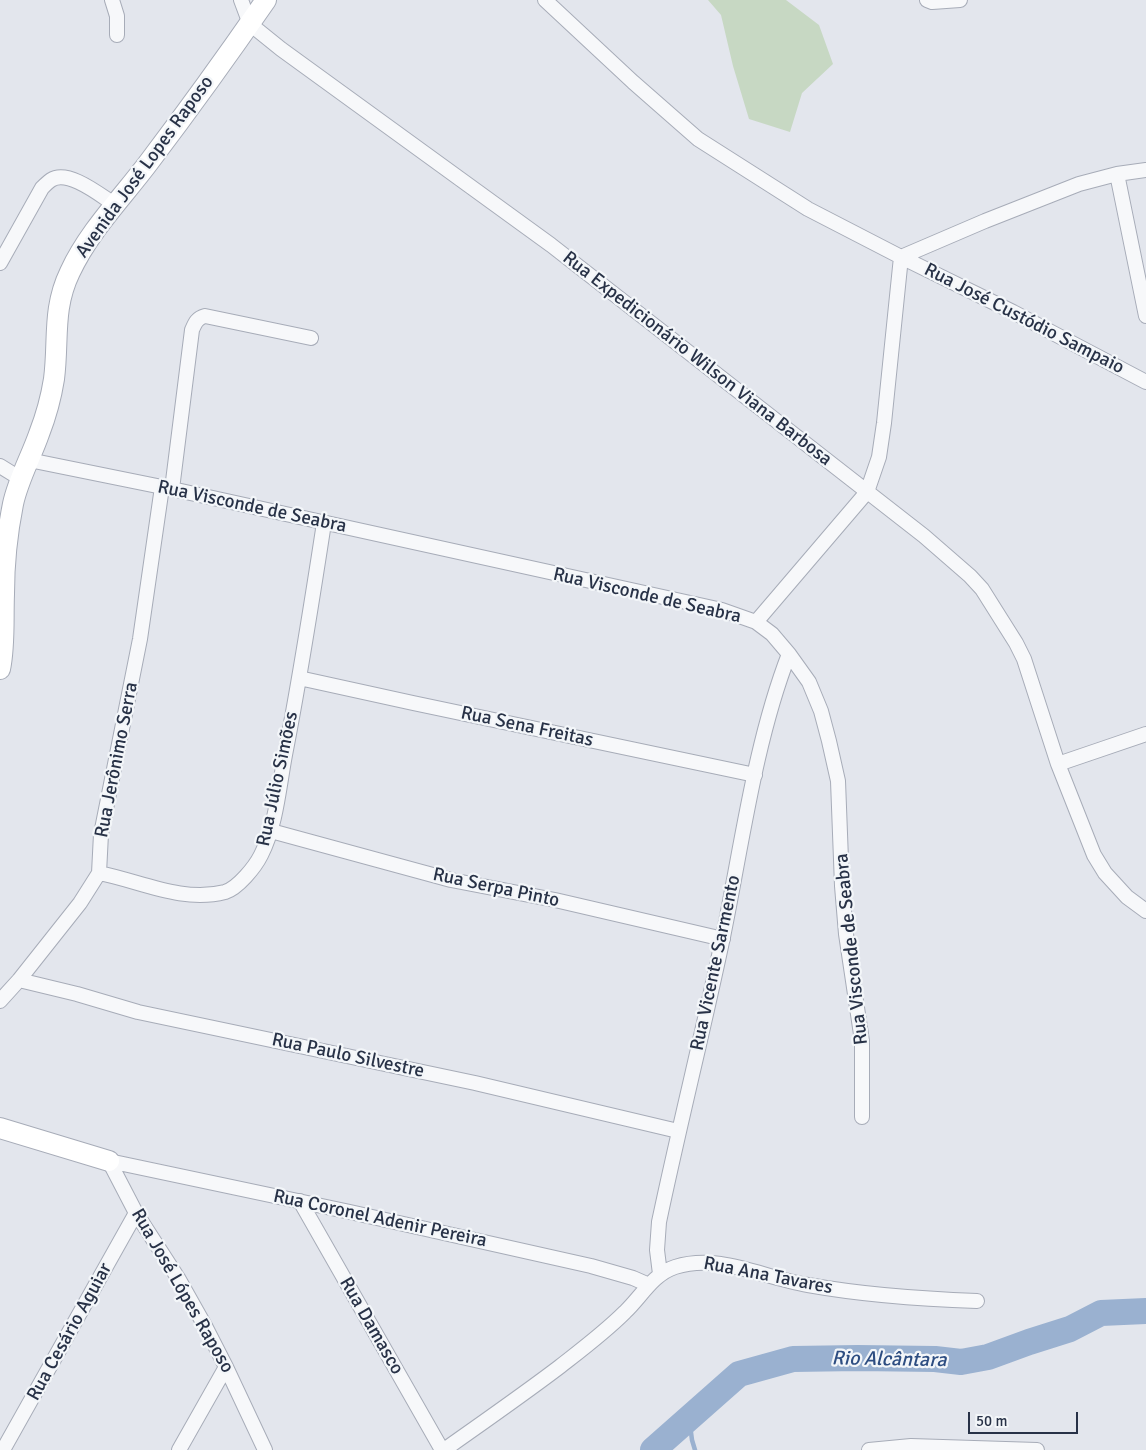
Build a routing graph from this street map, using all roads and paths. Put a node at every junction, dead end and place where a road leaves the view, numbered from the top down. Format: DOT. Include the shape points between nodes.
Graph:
graph roads {
  1 [pos="112,0"];
  2 [pos="241,0"];
  3 [pos="266,0"];
  4 [pos="545,0"];
  5 [pos="928,0"];
  6 [pos="960,0"];
  7 [pos="250,24"];
  8 [pos="117,35"];
  9 [pos="1146,170"];
  10 [pos="1117,174"];
  11 [pos="114,204"];
  12 [pos="901,257"];
  13 [pos="0,263"];
  14 [pos="1146,316"];
  15 [pos="311,338"];
  16 [pos="1146,382"];
  17 [pos="29,460"];
  18 [pos="0,466"];
  19 [pos="21,479"];
  20 [pos="167,488"];
  21 [pos="868,492"];
  22 [pos="324,523"];
  23 [pos="756,622"];
  24 [pos="789,654"];
  25 [pos="1,659"];
  26 [pos="299,678"];
  27 [pos="1146,734"];
  28 [pos="1058,764"];
  29 [pos="755,774"];
  30 [pos="271,830"];
  31 [pos="99,873"];
  32 [pos="1146,911"];
  33 [pos="723,939"];
  34 [pos="19,980"];
  35 [pos="0,1001"];
  36 [pos="862,1117"];
  37 [pos="0,1129"];
  38 [pos="678,1131"];
  39 [pos="109,1161"];
  40 [pos="300,1201"];
  41 [pos="136,1213"];
  42 [pos="660,1274"];
  43 [pos="650,1285"];
  44 [pos="977,1301"];
  45 [pos="226,1366"];
  46 [pos="3,1450"];
  47 [pos="179,1450"];
  48 [pos="265,1450"];
  49 [pos="443,1450"];
  50 [pos="872,1450"];
  51 [pos="1037,1450"];
  1 -- 8 [label="street" via="117,16"];
  2 -- 7 [label="street"];
  3 -- 7 [label="street, Avenida José Lopes Raposo"];
  4 -- 12 [label="street, Rua José Custódio Sampaio" via="698,139 808,209"];
  5 -- 6 [label="street"];
  7 -- 11 [label="street, Avenida José Lopes Raposo"];
  7 -- 21 [label="street, Rua Expedicionário Wilson Viana Barbosa" via="550,245"];
  9 -- 10 [label="street"];
  10 -- 12 [label="street" via="1079,184"];
  10 -- 14 [label="street"];
  11 -- 13 [label="street" via="73,179 52,179 42,188"];
  11 -- 17 [label="street, Avenida José Lopes Raposo" via="70,271 61,292 54,378"];
  12 -- 16 [label="street, Rua José Custódio Sampaio"];
  12 -- 21 [label="street" via="884,423 879,457"];
  15 -- 20 [label="street, Rua Jerônimo Serra" via="205,316 195,323"];
  17 -- 19 [label="street, Avenida José Lopes Raposo"];
  17 -- 20 [label="street, Rua Visconde de Seabra"];
  18 -- 19 [label="street"];
  19 -- 25 [label="street, Avenida José Lopes Raposo" via="8,533"];
  20 -- 22 [label="street, Rua Visconde de Seabra"];
  20 -- 31 [label="street, Rua Jerônimo Serra" via="101,834"];
  21 -- 23 [label="street"];
  21 -- 28 [label="street, Rua Expedicionário Wilson Viana Barbosa" via="924,536 982,589 1024,659"];
  22 -- 23 [label="street, Rua Visconde de Seabra" via="722,610"];
  22 -- 26 [label="street, Rua Júlio Simões"];
  23 -- 24 [label="street, Rua Visconde de Seabra" via="772,634"];
  24 -- 29 [label="street, Rua Vicente Sarmento" via="776,688"];
  24 -- 36 [label="street, Rua Visconde de Seabra" via="809,682 821,711 838,781 846,934 862,1041"];
  26 -- 29 [label="street, Rua Sena Freitas"];
  26 -- 30 [label="street, Rua Júlio Simões"];
  27 -- 28 [label="street"];
  28 -- 32 [label="street, Rua Expedicionário Wilson Viana Barbosa" via="1094,856 1127,897"];
  29 -- 33 [label="street, Rua Vicente Sarmento"];
  30 -- 31 [label="street, Rua Júlio Simões" via="249,874 227,891 200,896"];
  30 -- 33 [label="street, Rua Serpa Pinto" via="451,880 555,900"];
  31 -- 34 [label="street, Rua Jerônimo Serra" via="80,903"];
  33 -- 38 [label="street, Rua Vicente Sarmento"];
  34 -- 35 [label="street, Rua Jerônimo Serra"];
  34 -- 38 [label="street, Rua Paulo Silvestre" via="138,1012 476,1083"];
  37 -- 39 [label="street"];
  38 -- 42 [label="street, Rua Vicente Sarmento" via="658,1222"];
  39 -- 40 [label="street, Rua Coronel Adenir Pereira"];
  39 -- 41 [label="street, Rua José Lópes Raposo"];
  40 -- 43 [label="street, Rua Coronel Adenir Pereira" via="600,1269"];
  40 -- 49 [label="street, Rua Damasco"];
  41 -- 45 [label="street, Rua José Lópes Raposo" via="178,1278"];
  41 -- 46 [label="street, Rua Cesário Aguiar"];
  42 -- 43 [label="street, Rua Ana Tavares"];
  42 -- 44 [label="street, Rua Ana Tavares" via="684,1264 712,1262 808,1285 895,1297"];
  43 -- 49 [label="street, Rua Ana Tavares" via="605,1332"];
  45 -- 47 [label="street"];
  45 -- 48 [label="street, Rua José Lópes Raposo"];
  50 -- 51 [label="street" via="911,1446"];
}
